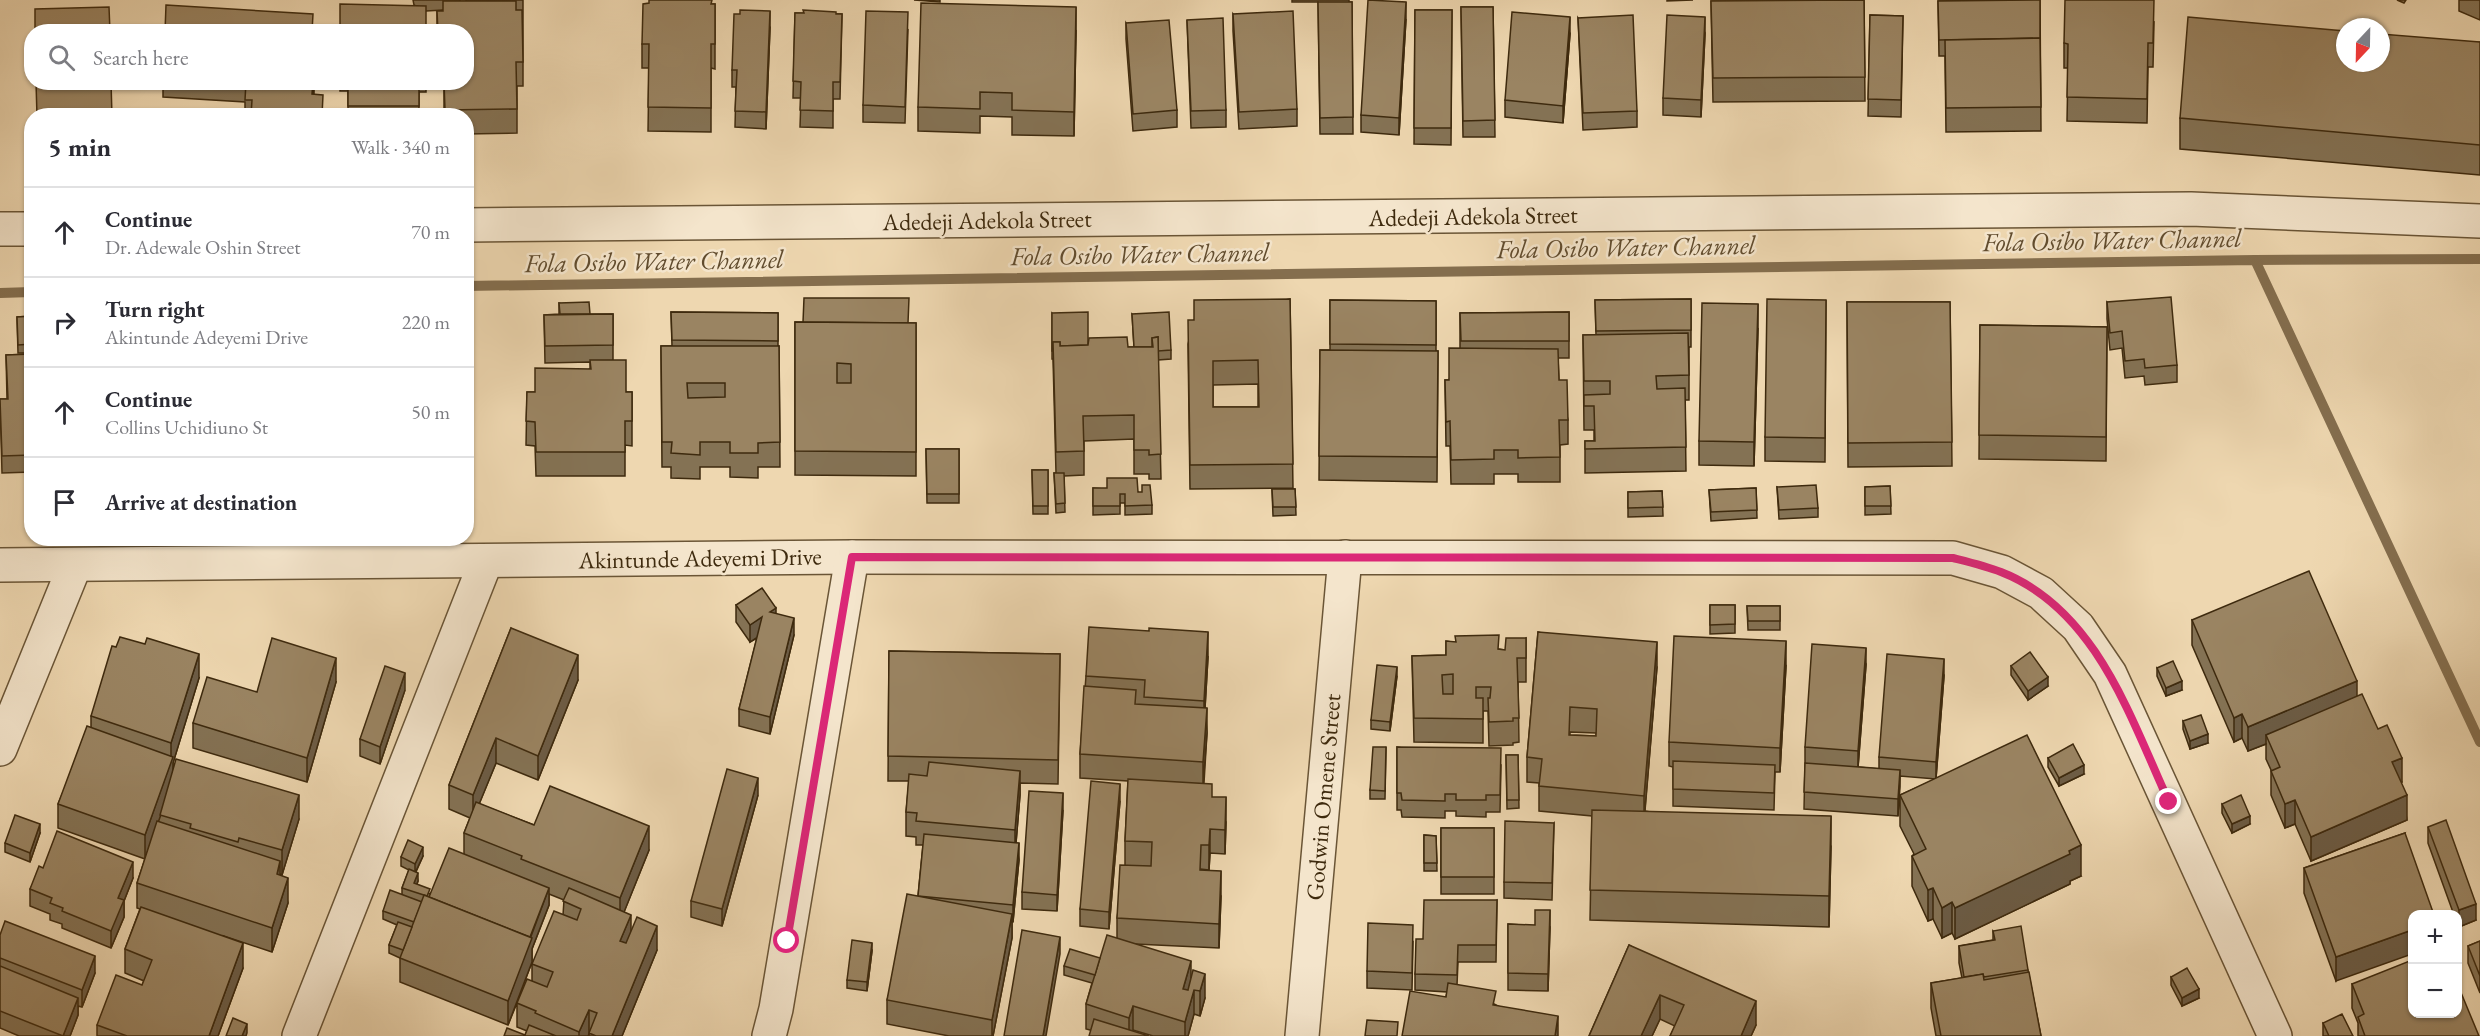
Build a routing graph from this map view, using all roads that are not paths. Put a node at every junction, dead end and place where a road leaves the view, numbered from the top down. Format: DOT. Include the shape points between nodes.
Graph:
graph roads {
  1 [pos="2480,221"];
  2 [pos="474,225"];
  3 [pos="0,229"];
  4 [pos="24,229"];
  5 [pos="852,557"];
  6 [pos="1345,557"];
  7 [pos="486,561"];
  8 [pos="0,565"];
  9 [pos="75,565"];
  10 [pos="0,749"];
  11 [pos="298,1036"];
  12 [pos="769,1036"];
  13 [pos="1302,1036"];
  14 [pos="2276,1036"];
  1 -- 2 [label="street, Adedeji Adekola Street" via="2191,209"];
  3 -- 4 [label="street"];
  5 -- 6 [label="street, Akintunde Adeyemi Drive"];
  5 -- 7 [label="street, Akintunde Adeyemi Drive"];
  5 -- 12 [label="street"];
  6 -- 13 [label="street, Godwin Omene Street"];
  6 -- 14 [label="street, Akintunde Adeyemi Drive" via="1953,558 2002,572 2041,593 2078,627 2110,674"];
  7 -- 9 [label="street, Akintunde Adeyemi Drive"];
  7 -- 11 [label="street"];
  8 -- 9 [label="street, Akintunde Adeyemi Drive"];
  9 -- 10 [label="street"];
}
